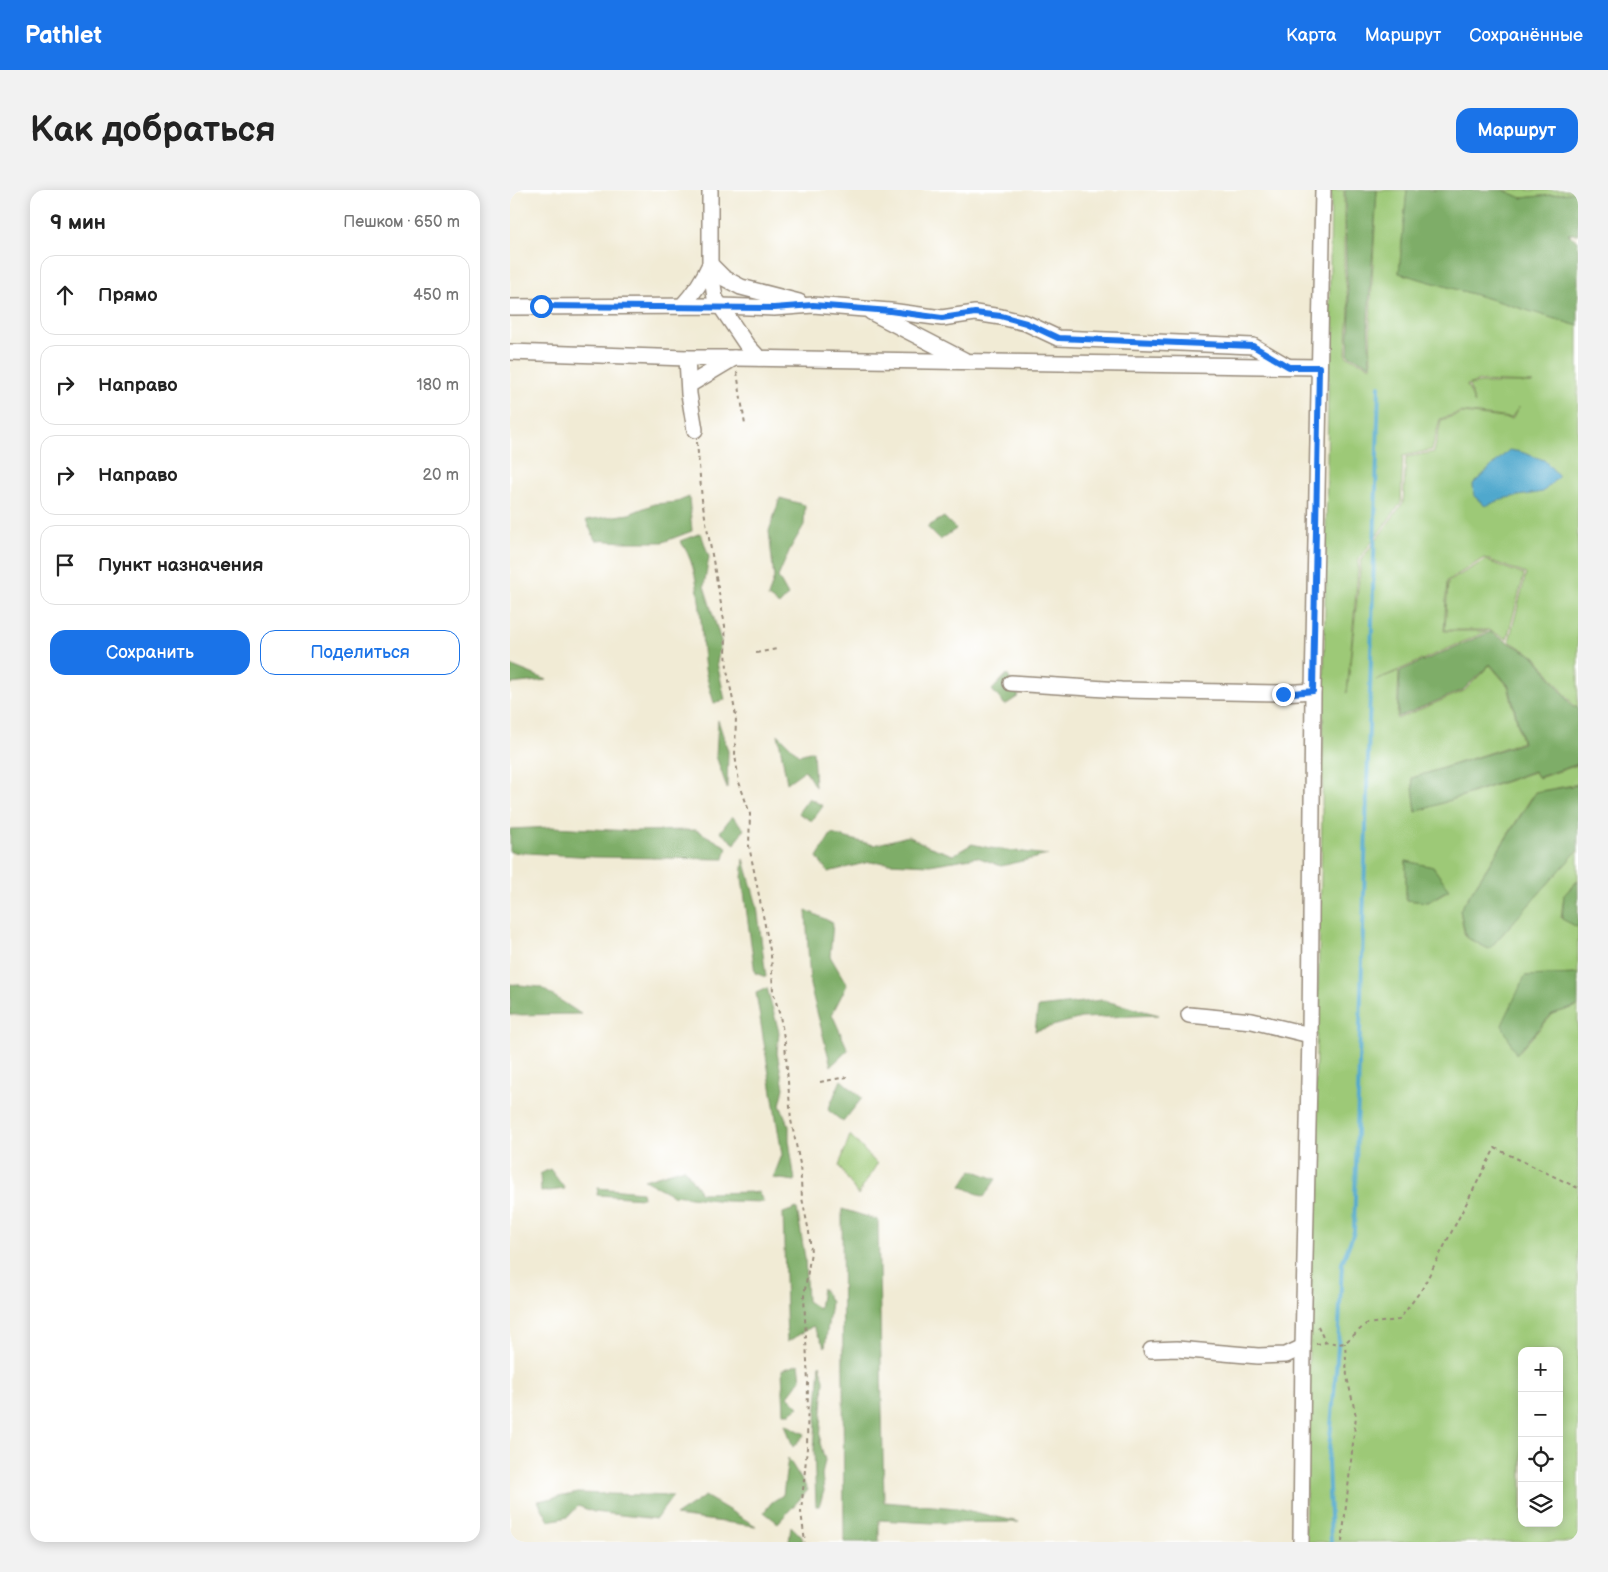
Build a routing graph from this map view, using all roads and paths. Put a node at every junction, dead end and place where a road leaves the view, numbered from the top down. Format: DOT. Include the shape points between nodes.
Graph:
graph roads {
  1 [pos="710,190"];
  2 [pos="1322,190"];
  3 [pos="710,264"];
  4 [pos="813,305"];
  5 [pos="682,306"];
  6 [pos="720,306"];
  7 [pos="510,308"];
  8 [pos="867,310"];
  9 [pos="510,352"];
  10 [pos="687,358"];
  11 [pos="735,358"];
  12 [pos="759,358"];
  13 [pos="968,361"];
  14 [pos="1289,367"];
  15 [pos="1319,367"];
  16 [pos="689,389"];
  17 [pos="745,425"];
  18 [pos="695,430"];
  19 [pos="777,649"];
  20 [pos="756,653"];
  21 [pos="1011,683"];
  22 [pos="1313,691"];
  23 [pos="1189,1016"];
  24 [pos="1310,1035"];
  25 [pos="847,1077"];
  26 [pos="820,1082"];
  27 [pos="1578,1188"];
  28 [pos="1329,1342"];
  29 [pos="1345,1343"];
  30 [pos="1303,1347"];
  31 [pos="1151,1350"];
  32 [pos="805,1542"];
  33 [pos="1301,1542"];
  34 [pos="1342,1542"];
  1 -- 3 [label="street"];
  2 -- 15 [label="street"];
  3 -- 4 [label="street" via="724,278 741,287"];
  3 -- 5 [label="street" via="704,278"];
  3 -- 6 [label="street"];
  4 -- 6 [label="street" via="774,308"];
  4 -- 8 [label="street"];
  5 -- 6 [label="street"];
  5 -- 7 [label="street"];
  6 -- 12 [label="street"];
  8 -- 13 [label="street"];
  8 -- 14 [label="street" via="942,318 975,313 1001,316 1058,338 1075,340 1253,346"];
  9 -- 10 [label="street"];
  10 -- 11 [label="street"];
  10 -- 16 [label="street"];
  11 -- 12 [label="street"];
  11 -- 16 [label="street"];
  11 -- 17 [label="path"];
  12 -- 13 [label="street"];
  13 -- 14 [label="street"];
  14 -- 15 [label="street"];
  15 -- 22 [label="street"];
  16 -- 18 [label="street"];
  18 -- 32 [label="path" via="702,500 725,626 727,670 736,716 735,755 739,782 750,814 749,846 785,1043 791,1120 811,1252 804,1296 808,1383 807,1448 801,1512"];
  19 -- 20 [label="path"];
  21 -- 22 [label="street" via="1283,694"];
  22 -- 24 [label="street"];
  23 -- 24 [label="street" via="1252,1021"];
  24 -- 30 [label="street"];
  25 -- 26 [label="path"];
  27 -- 29 [label="path" via="1494,1148 1422,1289 1399,1320 1366,1324"];
  28 -- 29 [label="path"];
  29 -- 34 [label="path" via="1347,1377 1356,1416"];
  30 -- 31 [label="street" via="1286,1355 1258,1356"];
  30 -- 33 [label="street"];
}
